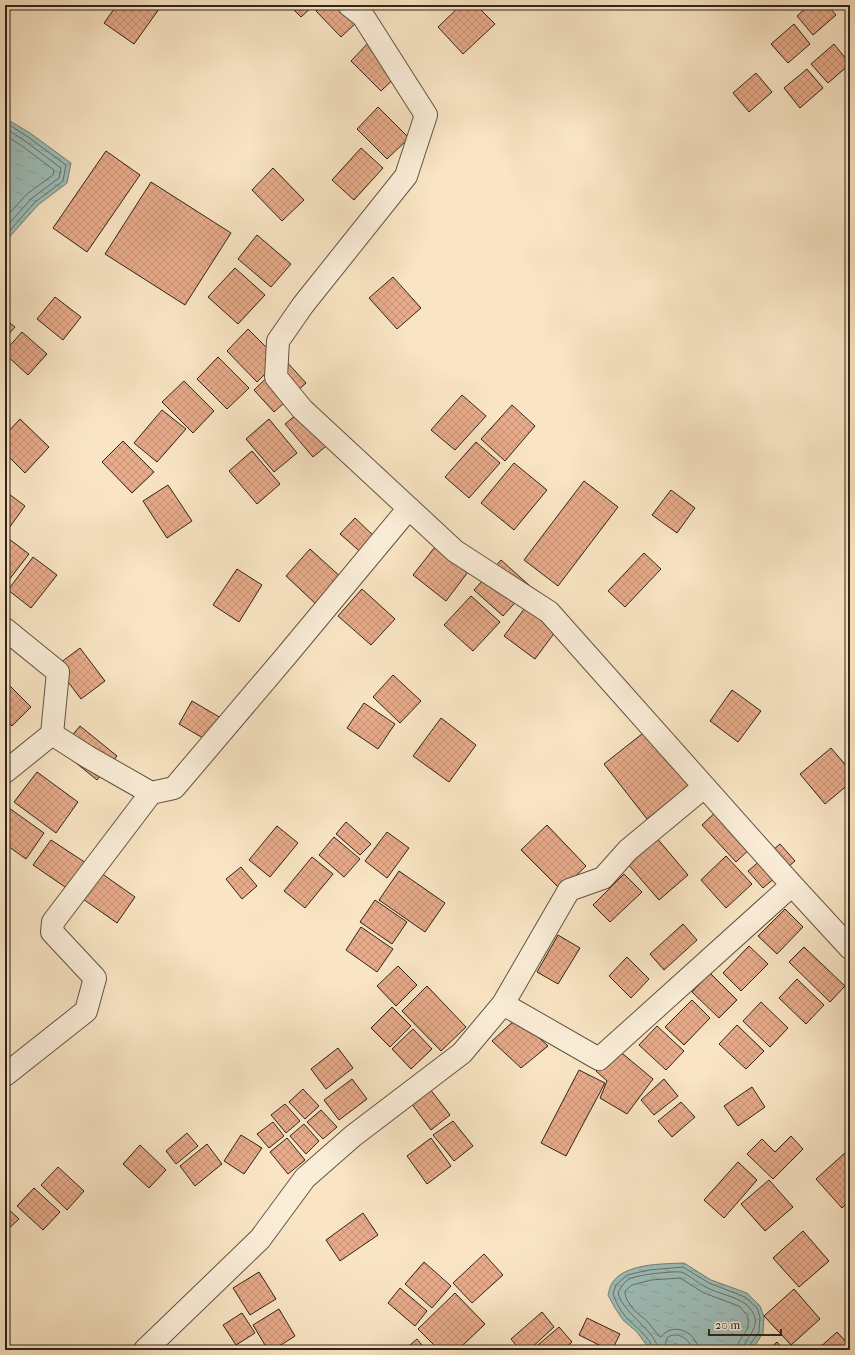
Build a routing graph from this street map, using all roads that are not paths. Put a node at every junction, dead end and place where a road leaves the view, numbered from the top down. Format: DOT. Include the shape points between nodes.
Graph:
graph roads {
  1 [pos="349,5"];
  2 [pos="409,508"];
  3 [pos="5,630"];
  4 [pos="52,734"];
  5 [pos="5,772"];
  6 [pos="704,787"];
  7 [pos="151,793"];
  8 [pos="792,885"];
  9 [pos="850,948"];
  10 [pos="503,1004"];
  11 [pos="5,1075"];
  12 [pos="145,1350"];
  1 -- 2 [label="street" via="363,16 426,115 406,176 303,305 278,341 276,377 302,409"];
  2 -- 6 [label="street" via="455,551 549,612"];
  2 -- 7 [label="street" via="174,788"];
  3 -- 4 [label="street" via="58,672"];
  4 -- 5 [label="street"];
  4 -- 7 [label="street"];
  6 -- 8 [label="street"];
  6 -- 10 [label="street" via="628,850 603,878 569,890"];
  7 -- 11 [label="street" via="53,922 52,932 95,978 86,1011"];
  8 -- 9 [label="street"];
  8 -- 10 [label="street" via="599,1059"];
  10 -- 12 [label="street" via="462,1053 354,1136 305,1178 260,1239"];
}
